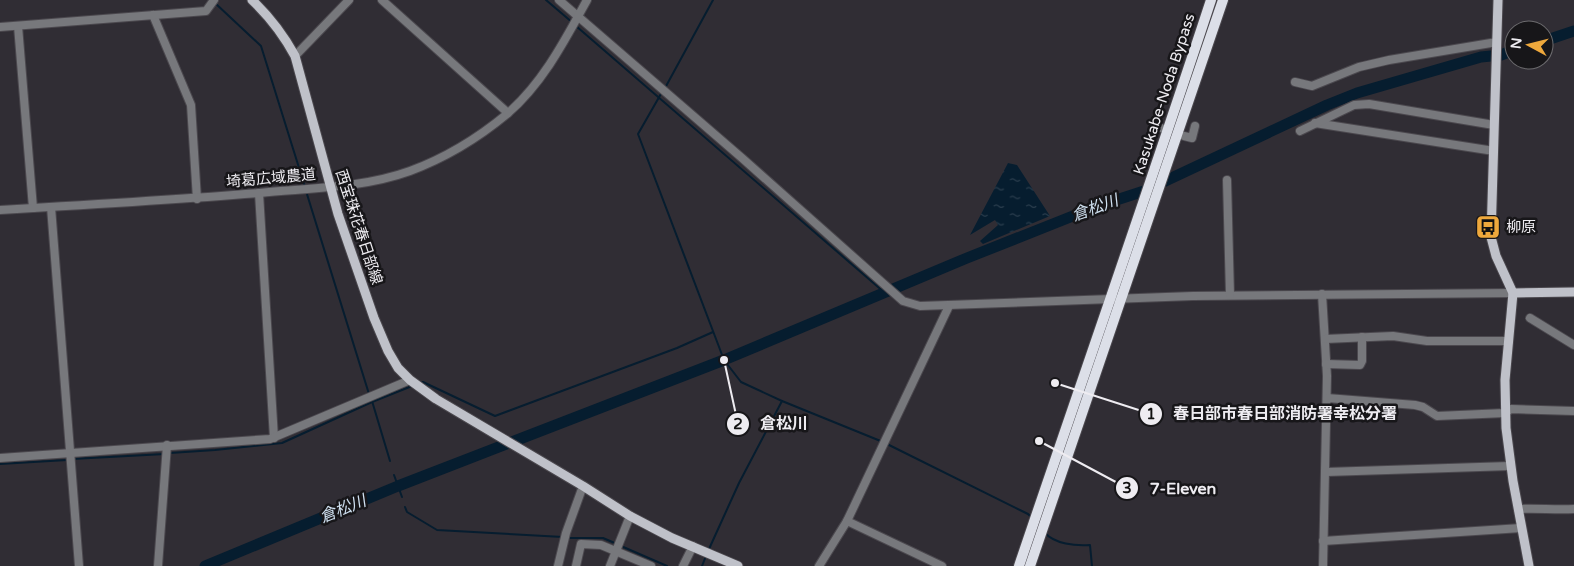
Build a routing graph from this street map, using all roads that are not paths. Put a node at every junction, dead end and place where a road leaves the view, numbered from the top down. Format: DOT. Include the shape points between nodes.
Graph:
graph roads {
  1 [pos="214,0"];
  2 [pos="252,0"];
  3 [pos="349,0"];
  4 [pos="382,0"];
  5 [pos="559,0"];
  6 [pos="587,0"];
  7 [pos="1211,0"];
  8 [pos="1222,0"];
  9 [pos="1498,0"];
  10 [pos="153,15"];
  11 [pos="578,16"];
  12 [pos="18,26"];
  13 [pos="0,27"];
  14 [pos="1496,46"];
  15 [pos="295,56"];
  16 [pos="1295,82"];
  17 [pos="508,113"];
  18 [pos="1315,124"];
  19 [pos="1494,125"];
  20 [pos="1195,126"];
  21 [pos="1300,130"];
  22 [pos="1184,136"];
  23 [pos="1494,151"];
  24 [pos="1227,180"];
  25 [pos="330,187"];
  26 [pos="259,193"];
  27 [pos="197,199"];
  28 [pos="51,207"];
  29 [pos="33,208"];
  30 [pos="0,210"];
  31 [pos="1574,292"];
  32 [pos="1513,293"];
  33 [pos="1322,294"];
  34 [pos="1230,295"];
  35 [pos="1109,299"];
  36 [pos="1121,299"];
  37 [pos="949,306"];
  38 [pos="1530,318"];
  39 [pos="1362,338"];
  40 [pos="1325,339"];
  41 [pos="1509,341"];
  42 [pos="1574,345"];
  43 [pos="1326,364"];
  44 [pos="410,380"];
  45 [pos="1327,398"];
  46 [pos="1574,411"];
  47 [pos="1505,413"];
  48 [pos="274,438"];
  49 [pos="167,451"];
  50 [pos="69,454"];
  51 [pos="0,458"];
  52 [pos="1510,466"];
  53 [pos="1326,472"];
  54 [pos="583,486"];
  55 [pos="1518,509"];
  56 [pos="1574,509"];
  57 [pos="630,516"];
  58 [pos="847,521"];
  59 [pos="1521,528"];
  60 [pos="1323,541"];
  61 [pos="693,546"];
  62 [pos="615,551"];
  63 [pos="158,564"];
  64 [pos="79,566"];
  65 [pos="558,566"];
  66 [pos="576,566"];
  67 [pos="610,566"];
  68 [pos="651,566"];
  69 [pos="683,566"];
  70 [pos="738,566"];
  71 [pos="819,566"];
  72 [pos="942,566"];
  73 [pos="1018,566"];
  74 [pos="1030,566"];
  75 [pos="1323,566"];
  76 [pos="1529,566"];
  1 -- 10 [label="street" via="206,11"];
  2 -- 15 [label="main road, 西宝珠花春日部線" via="273,21"];
  3 -- 15 [label="street"];
  4 -- 17 [label="street"];
  5 -- 11 [label="street"];
  6 -- 11 [label="street, 埼葛広域農道"];
  7 -- 35 [label="highway, Kasukabe-Noda Bypass"];
  8 -- 36 [label="highway, Kasukabe-Noda Bypass"];
  9 -- 14 [label="main road"];
  10 -- 12 [label="street"];
  10 -- 27 [label="street" via="191,105"];
  11 -- 17 [label="street, 埼葛広域農道" via="538,82"];
  11 -- 37 [label="street" via="903,301 920,306"];
  12 -- 13 [label="street"];
  12 -- 29 [label="street"];
  14 -- 16 [label="street" via="1389,60 1359,67 1312,86"];
  14 -- 19 [label="main road"];
  15 -- 25 [label="main road, 西宝珠花春日部線"];
  17 -- 25 [label="street, 埼葛広域農道" via="453,152 409,171"];
  18 -- 19 [label="street" via="1354,105 1369,104"];
  18 -- 21 [label="street"];
  18 -- 23 [label="street"];
  19 -- 23 [label="main road"];
  20 -- 22 [label="street" via="1192,138"];
  23 -- 32 [label="main road" via="1491,237"];
  24 -- 34 [label="street"];
  25 -- 26 [label="street, 埼葛広域農道"];
  25 -- 44 [label="main road, 西宝珠花春日部線" via="388,351"];
  26 -- 27 [label="street, 埼葛広域農道"];
  26 -- 48 [label="street"];
  27 -- 28 [label="street, 埼葛広域農道"];
  28 -- 29 [label="street, 埼葛広域農道"];
  28 -- 50 [label="street"];
  29 -- 30 [label="street, 埼葛広域農道"];
  31 -- 32 [label="main road"];
  32 -- 33 [label="street"];
  32 -- 41 [label="main road"];
  33 -- 34 [label="street"];
  33 -- 40 [label="street"];
  34 -- 36 [label="street"];
  35 -- 36 [label="street"];
  35 -- 37 [label="street"];
  35 -- 73 [label="highway, Kasukabe-Noda Bypass"];
  36 -- 74 [label="highway, Kasukabe-Noda Bypass"];
  37 -- 58 [label="street"];
  38 -- 42 [label="street"];
  39 -- 40 [label="street"];
  39 -- 41 [label="street" via="1394,336 1427,341"];
  39 -- 43 [label="street" via="1360,365"];
  40 -- 43 [label="street"];
  41 -- 47 [label="main road"];
  43 -- 45 [label="street"];
  44 -- 48 [label="street"];
  44 -- 54 [label="main road, 西宝珠花春日部線" via="486,430"];
  45 -- 47 [label="street" via="1415,405 1437,416"];
  45 -- 53 [label="street"];
  46 -- 47 [label="street" via="1511,409"];
  47 -- 52 [label="main road"];
  48 -- 49 [label="street"];
  49 -- 50 [label="street"];
  49 -- 63 [label="street"];
  50 -- 51 [label="street"];
  50 -- 64 [label="street"];
  52 -- 53 [label="street"];
  52 -- 55 [label="main road"];
  53 -- 60 [label="street"];
  54 -- 57 [label="main road"];
  54 -- 65 [label="street"];
  55 -- 56 [label="street"];
  55 -- 59 [label="main road"];
  57 -- 61 [label="main road"];
  57 -- 62 [label="street"];
  58 -- 71 [label="street"];
  58 -- 72 [label="street"];
  59 -- 60 [label="street"];
  59 -- 76 [label="main road"];
  60 -- 75 [label="street"];
  61 -- 69 [label="street"];
  61 -- 70 [label="main road"];
  62 -- 66 [label="street" via="601,545 581,544"];
  62 -- 67 [label="street"];
  62 -- 68 [label="street"];
}
